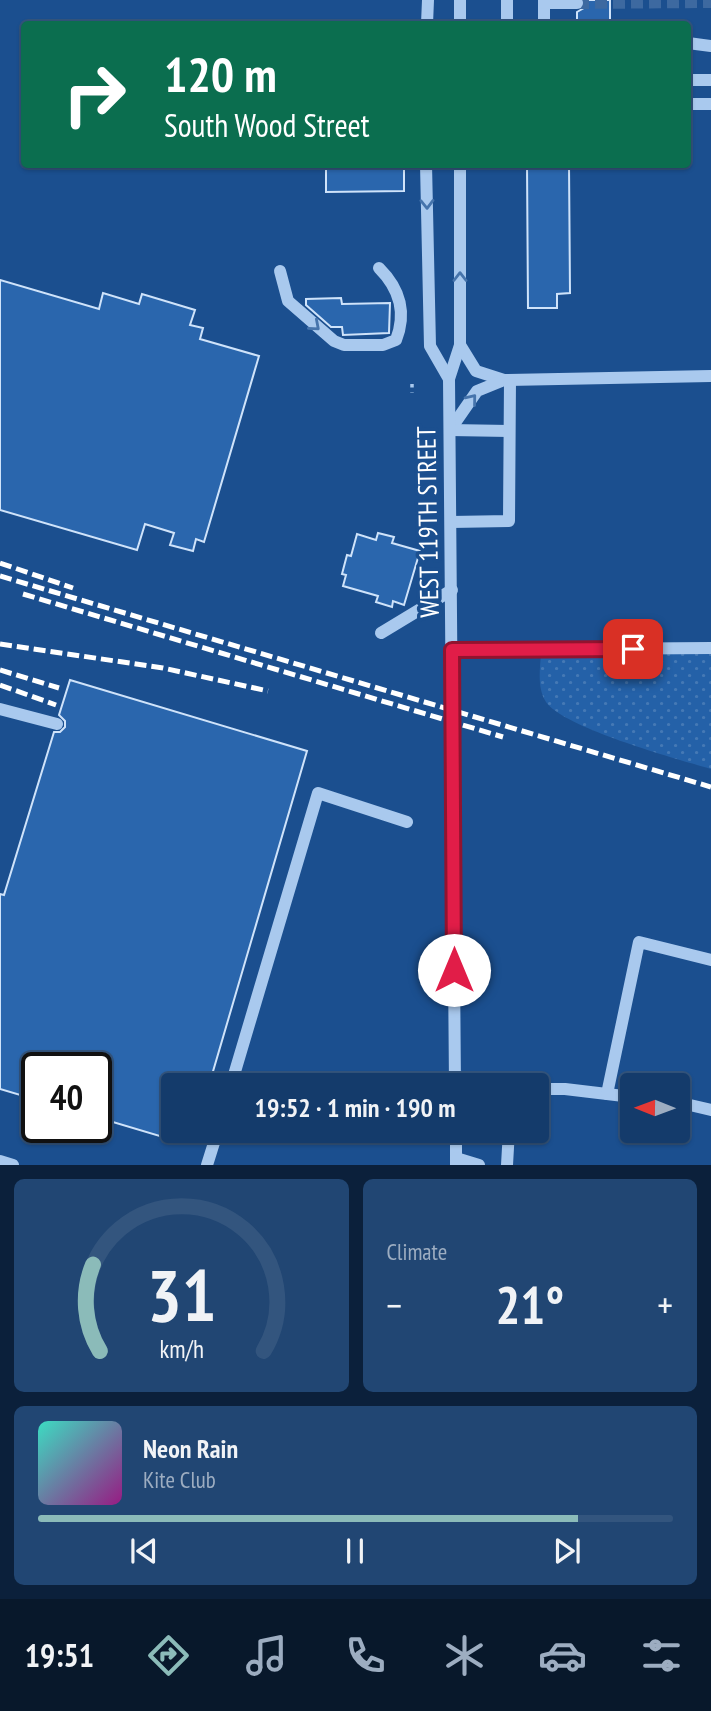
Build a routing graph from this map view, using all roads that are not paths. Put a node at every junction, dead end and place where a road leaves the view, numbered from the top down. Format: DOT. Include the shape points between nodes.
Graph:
graph roads {
  1 [pos="428,0"];
  2 [pos="460,0"];
  3 [pos="507,0"];
  4 [pos="544,2"];
  5 [pos="577,3"];
  6 [pos="427,21"];
  7 [pos="460,21"];
  8 [pos="507,21"];
  9 [pos="544,21"];
  10 [pos="691,43"];
  11 [pos="711,46"];
  12 [pos="711,79"];
  13 [pos="691,80"];
  14 [pos="691,104"];
  15 [pos="711,104"];
  16 [pos="426,168"];
  17 [pos="460,168"];
  18 [pos="379,268"];
  19 [pos="280,271"];
  20 [pos="460,345"];
  21 [pos="711,376"];
  22 [pos="449,379"];
  23 [pos="507,380"];
  24 [pos="450,430"];
  25 [pos="509,430"];
  26 [pos="451,522"];
  27 [pos="452,590"];
  28 [pos="381,633"];
  29 [pos="711,648"];
  30 [pos="452,650"];
  31 [pos="0,709"];
  32 [pos="57,723"];
  33 [pos="407,822"];
  34 [pos="711,960"];
  35 [pos="235,1073"];
  36 [pos="455,1073"];
  37 [pos="549,1090"];
  38 [pos="607,1094"];
  39 [pos="620,1096"];
  40 [pos="690,1105"];
  41 [pos="711,1110"];
  42 [pos="214,1143"];
  43 [pos="456,1143"];
  44 [pos="509,1143"];
  45 [pos="0,1161"];
  46 [pos="456,1162"];
  47 [pos="13,1165"];
  48 [pos="207,1165"];
  49 [pos="479,1165"];
  50 [pos="508,1165"];
  1 -- 6 [label="street"];
  2 -- 7 [label="street"];
  3 -- 8 [label="street"];
  4 -- 5 [label="street"];
  4 -- 9 [label="street"];
  10 -- 11 [label="street"];
  12 -- 13 [label="street"];
  14 -- 15 [label="street"];
  16 -- 22 [label="street, WEST 119TH STREET, one-way" via="430,346"];
  20 -- 17 [label="street, WEST 119TH STREET, one-way"];
  19 -- 18 [label="street, one-way" via="288,301 327,337 344,345 383,345 396,340 400,298"];
  20 -- 22 [label="street, WEST 119TH STREET"];
  20 -- 23 [label="street" via="476,371"];
  21 -- 23 [label="street"];
  22 -- 24 [label="street, WEST 119TH STREET"];
  24 -- 23 [label="street, one-way" via="477,391"];
  23 -- 25 [label="street"];
  24 -- 25 [label="street"];
  24 -- 26 [label="street, WEST 119TH STREET"];
  25 -- 26 [label="street" via="509,522"];
  26 -- 27 [label="street, WEST 119TH STREET"];
  27 -- 28 [label="street"];
  27 -- 30 [label="street, WEST 119TH STREET"];
  29 -- 30 [label="street"];
  30 -- 36 [label="street, WEST 119TH STREET"];
  31 -- 32 [label="street"];
  33 -- 35 [label="street" via="318,793"];
  34 -- 38 [label="street" via="639,943"];
  37 -- 38 [label="street"];
  38 -- 39 [label="street"];
  40 -- 41 [label="street"];
  42 -- 48 [label="street"];
  43 -- 46 [label="street"];
  44 -- 50 [label="street"];
  45 -- 47 [label="street"];
  46 -- 49 [label="street"];
}
